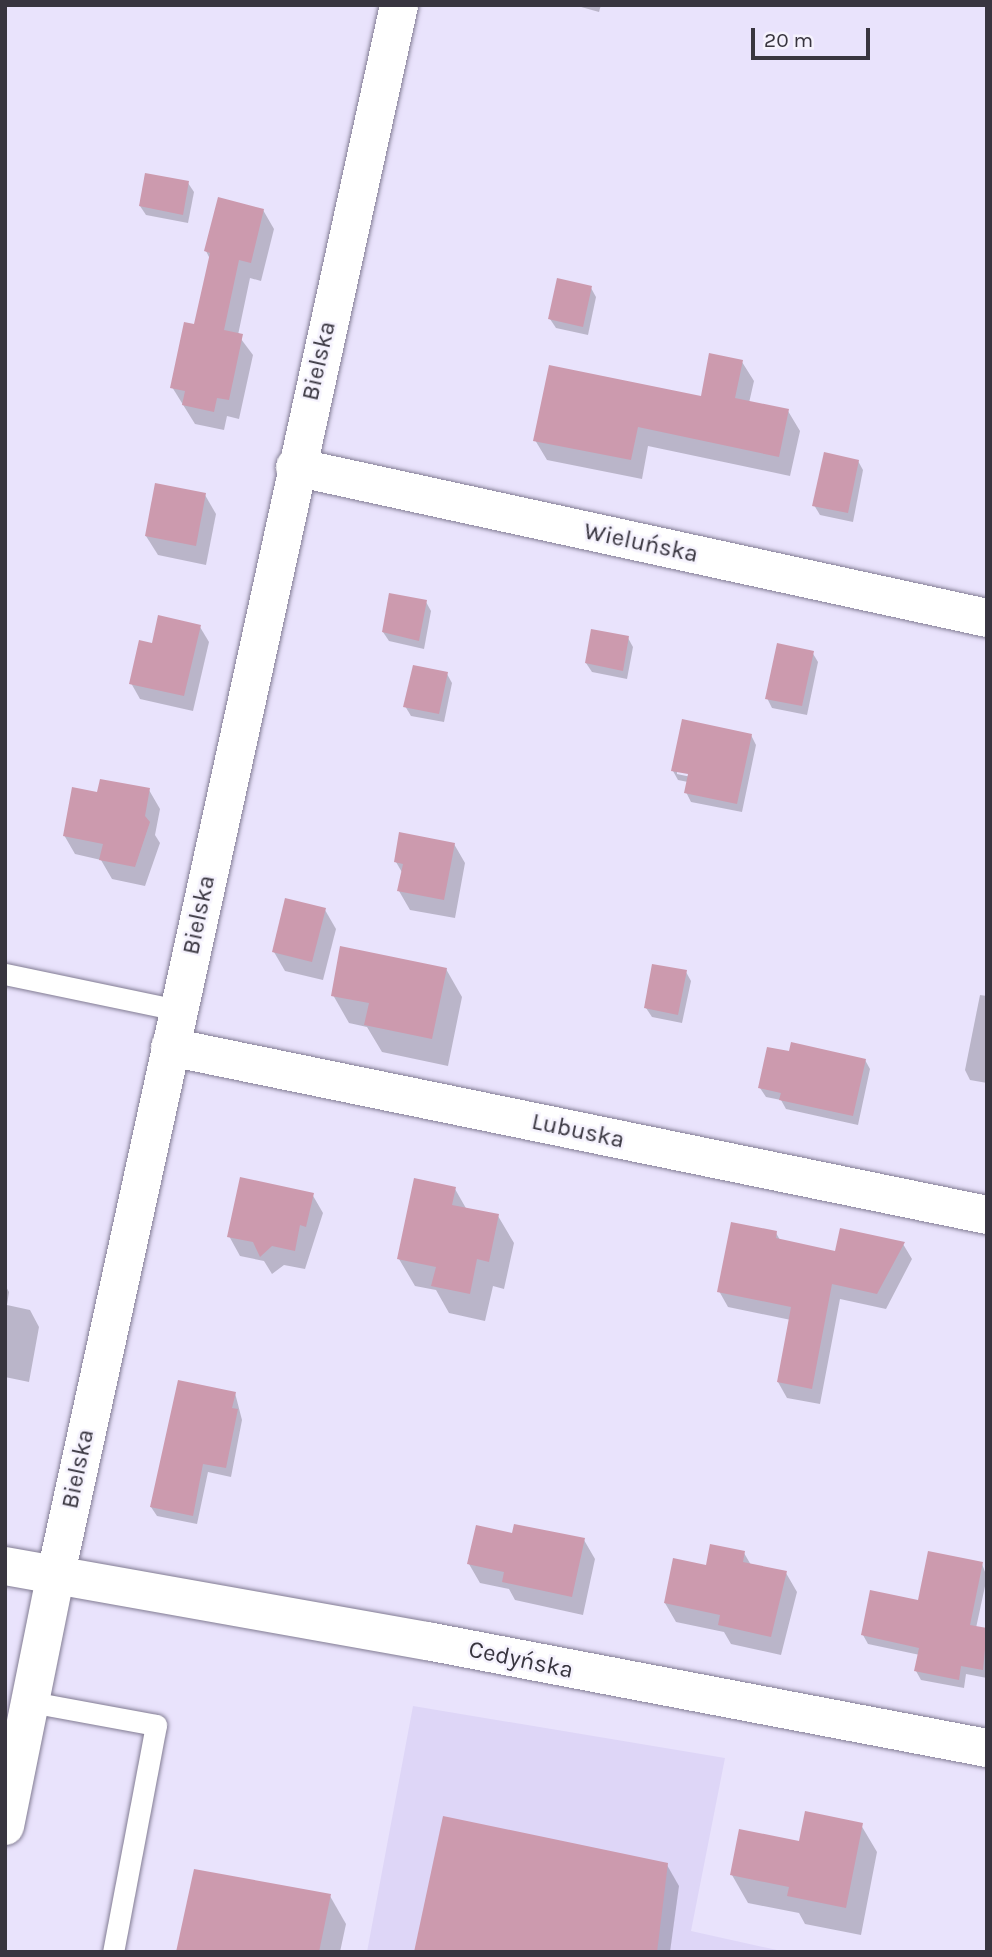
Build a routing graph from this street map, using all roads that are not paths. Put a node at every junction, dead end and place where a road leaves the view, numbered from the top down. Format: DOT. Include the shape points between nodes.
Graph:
graph roads {
  1 [pos="399,5"];
  2 [pos="295,467"];
  3 [pos="987,618"];
  4 [pos="5,974"];
  5 [pos="178,1010"];
  6 [pos="170,1047"];
  7 [pos="987,1215"];
  8 [pos="5,1566"];
  9 [pos="55,1578"];
  10 [pos="31,1702"];
  11 [pos="987,1748"];
  12 [pos="5,1826"];
  13 [pos="113,1952"];
  1 -- 2 [label="street, Bielska"];
  2 -- 3 [label="street, Wieluńska"];
  2 -- 5 [label="street, Bielska"];
  4 -- 5 [label="lane"];
  5 -- 6 [label="street, Bielska"];
  6 -- 7 [label="street, Lubuska"];
  6 -- 9 [label="street, Bielska"];
  8 -- 9 [label="street, Cedyńska"];
  9 -- 10 [label="street, Bielska"];
  9 -- 11 [label="street, Cedyńska" via="427,1641"];
  10 -- 12 [label="street, Bielska"];
  10 -- 13 [label="lane" via="156,1725"];
}
